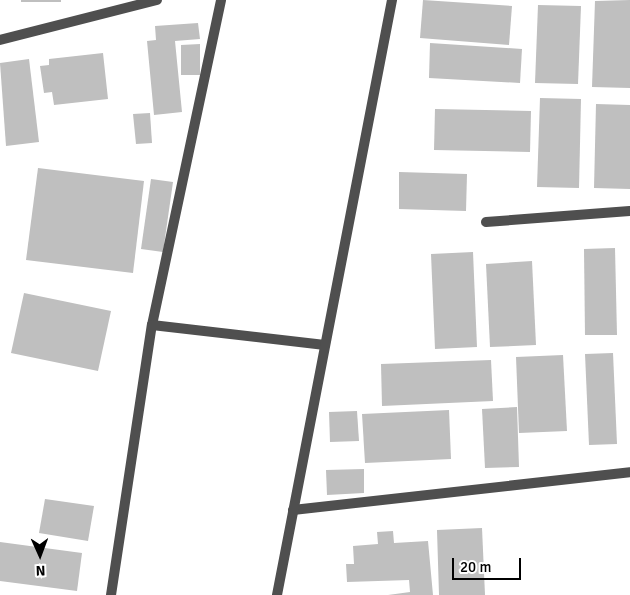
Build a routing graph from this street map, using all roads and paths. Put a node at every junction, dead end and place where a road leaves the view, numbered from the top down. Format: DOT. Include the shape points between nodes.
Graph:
graph roads {
  1 [pos="156,0"];
  2 [pos="221,0"];
  3 [pos="392,0"];
  4 [pos="0,40"];
  5 [pos="630,212"];
  6 [pos="486,222"];
  7 [pos="152,325"];
  8 [pos="325,345"];
  9 [pos="630,472"];
  10 [pos="293,510"];
  11 [pos="111,595"];
  12 [pos="277,595"];
  1 -- 4 [label="street"];
  2 -- 7 [label="street"];
  3 -- 8 [label="street"];
  5 -- 6 [label="street"];
  7 -- 8 [label="street"];
  7 -- 11 [label="street"];
  8 -- 10 [label="street"];
  9 -- 10 [label="street"];
  10 -- 12 [label="street"];
}
